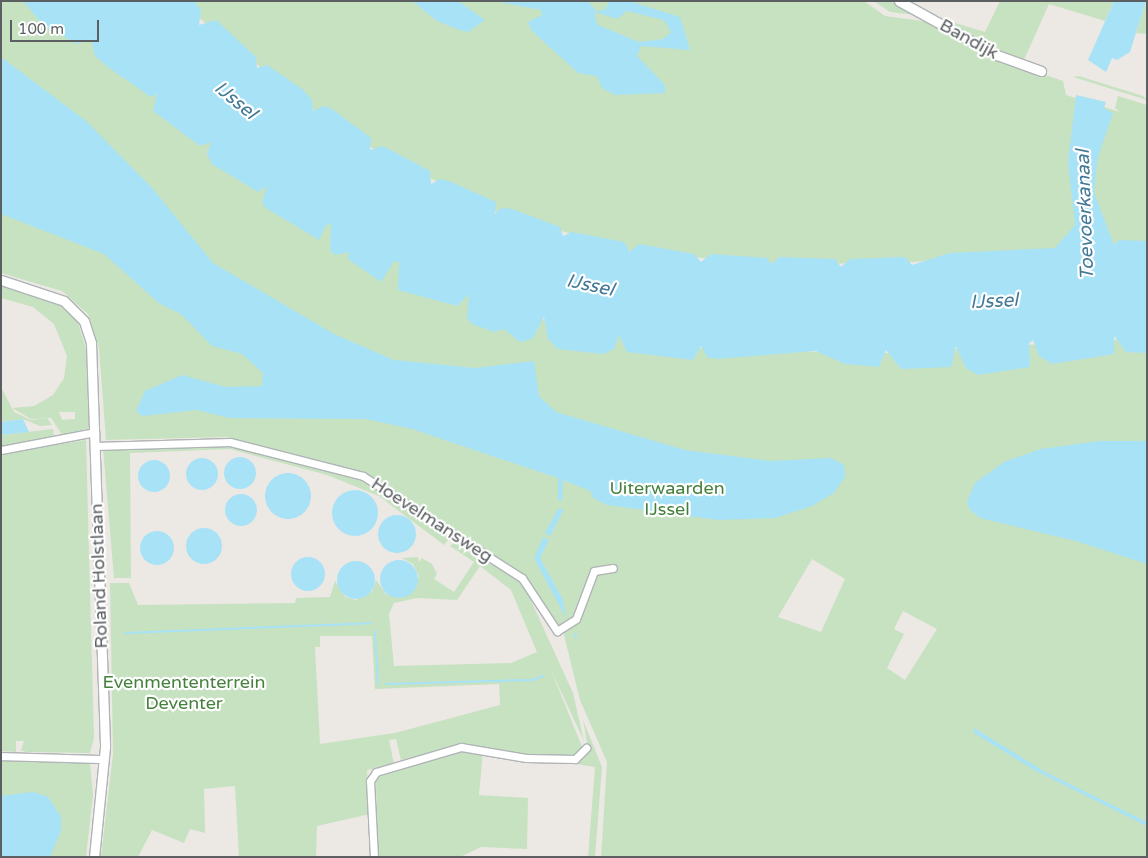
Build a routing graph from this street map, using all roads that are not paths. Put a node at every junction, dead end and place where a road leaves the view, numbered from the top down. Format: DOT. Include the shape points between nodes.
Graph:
graph roads {
  1 [pos="899,1"];
  2 [pos="1042,71"];
  3 [pos="1,280"];
  4 [pos="94,432"];
  5 [pos="95,446"];
  6 [pos="1,450"];
  7 [pos="613,568"];
  8 [pos="586,748"];
  9 [pos="1,756"];
  10 [pos="101,759"];
  11 [pos="94,857"];
  12 [pos="374,857"];
  1 -- 2 [label="street, Bandijk" via="997,55"];
  3 -- 4 [label="street, Roland Holstlaan" via="53,295 84,321 92,348"];
  4 -- 5 [label="street, Roland Holstlaan"];
  4 -- 6 [label="street"];
  5 -- 7 [label="street, Hoevelmansweg" via="230,442 363,476 518,575 556,631 576,618 594,572"];
  5 -- 10 [label="street, Roland Holstlaan" via="103,721"];
  8 -- 12 [label="street" via="574,759 526,758 461,747 376,772 370,781"];
  9 -- 10 [label="street"];
  10 -- 11 [label="street, Roland Holstlaan"];
}
